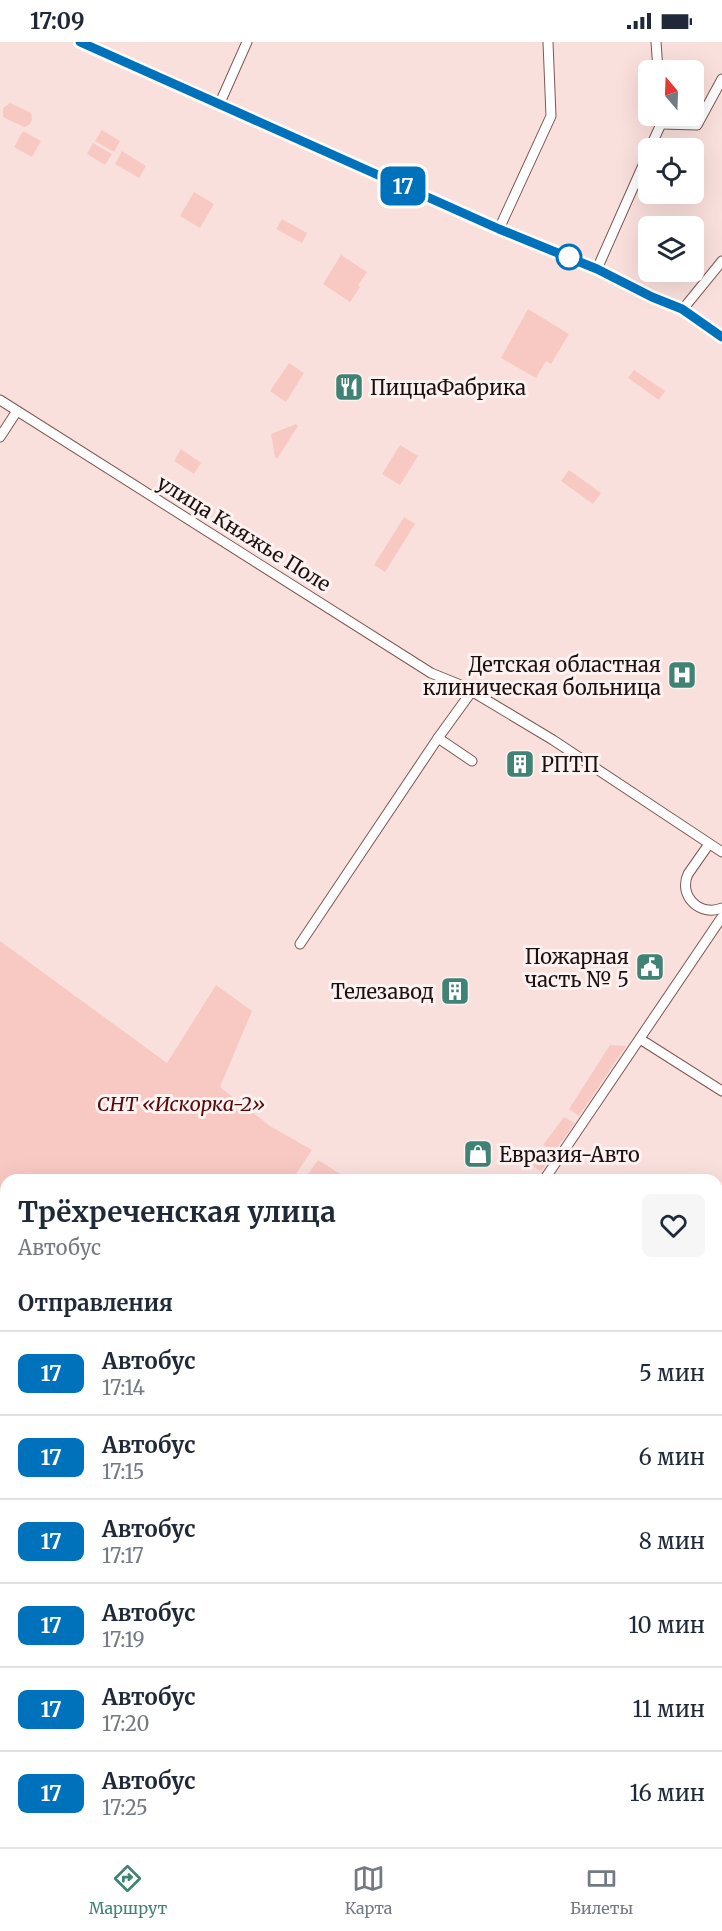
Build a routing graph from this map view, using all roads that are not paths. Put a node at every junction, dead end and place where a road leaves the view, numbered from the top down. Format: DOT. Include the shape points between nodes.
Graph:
graph roads {
  1 [pos="80,42"];
  2 [pos="247,42"];
  3 [pos="548,42"];
  4 [pos="656,42"];
  5 [pos="657,60"];
  6 [pos="722,79"];
  7 [pos="219,105"];
  8 [pos="704,111"];
  9 [pos="638,177"];
  10 [pos="499,229"];
  11 [pos="722,261"];
  12 [pos="597,269"];
  13 [pos="682,309"];
  14 [pos="722,337"];
  15 [pos="0,400"];
  16 [pos="17,411"];
  17 [pos="0,437"];
  18 [pos="472,692"];
  19 [pos="438,738"];
  20 [pos="472,761"];
  21 [pos="709,844"];
  22 [pos="722,852"];
  23 [pos="722,908"];
  24 [pos="708,910"];
  25 [pos="722,917"];
  26 [pos="713,930"];
  27 [pos="300,944"];
  28 [pos="640,1039"];
  29 [pos="722,1091"];
  30 [pos="548,1174"];
  1 -- 7 [label="street"];
  2 -- 7 [label="street"];
  3 -- 10 [label="street" via="551,116"];
  4 -- 5 [label="street"];
  6 -- 8 [label="street"];
  7 -- 10 [label="street"];
  9 -- 12 [label="street"];
  10 -- 12 [label="street"];
  11 -- 13 [label="street"];
  12 -- 13 [label="street"];
  13 -- 14 [label="street"];
  15 -- 16 [label="street, улица Княжье Поле"];
  16 -- 17 [label="street"];
  16 -- 18 [label="street, улица Княжье Поле" via="431,673"];
  18 -- 19 [label="street"];
  18 -- 21 [label="street, улица Княжье Поле" via="553,740"];
  19 -- 20 [label="street"];
  19 -- 27 [label="street"];
  21 -- 22 [label="street, улица Княжье Поле"];
  21 -- 24 [label="street" via="692,867 685,885 691,901"];
  23 -- 24 [label="street"];
  24 -- 26 [label="street"];
  25 -- 26 [label="street"];
  26 -- 28 [label="street"];
  28 -- 29 [label="street"];
  28 -- 30 [label="street"];
}
